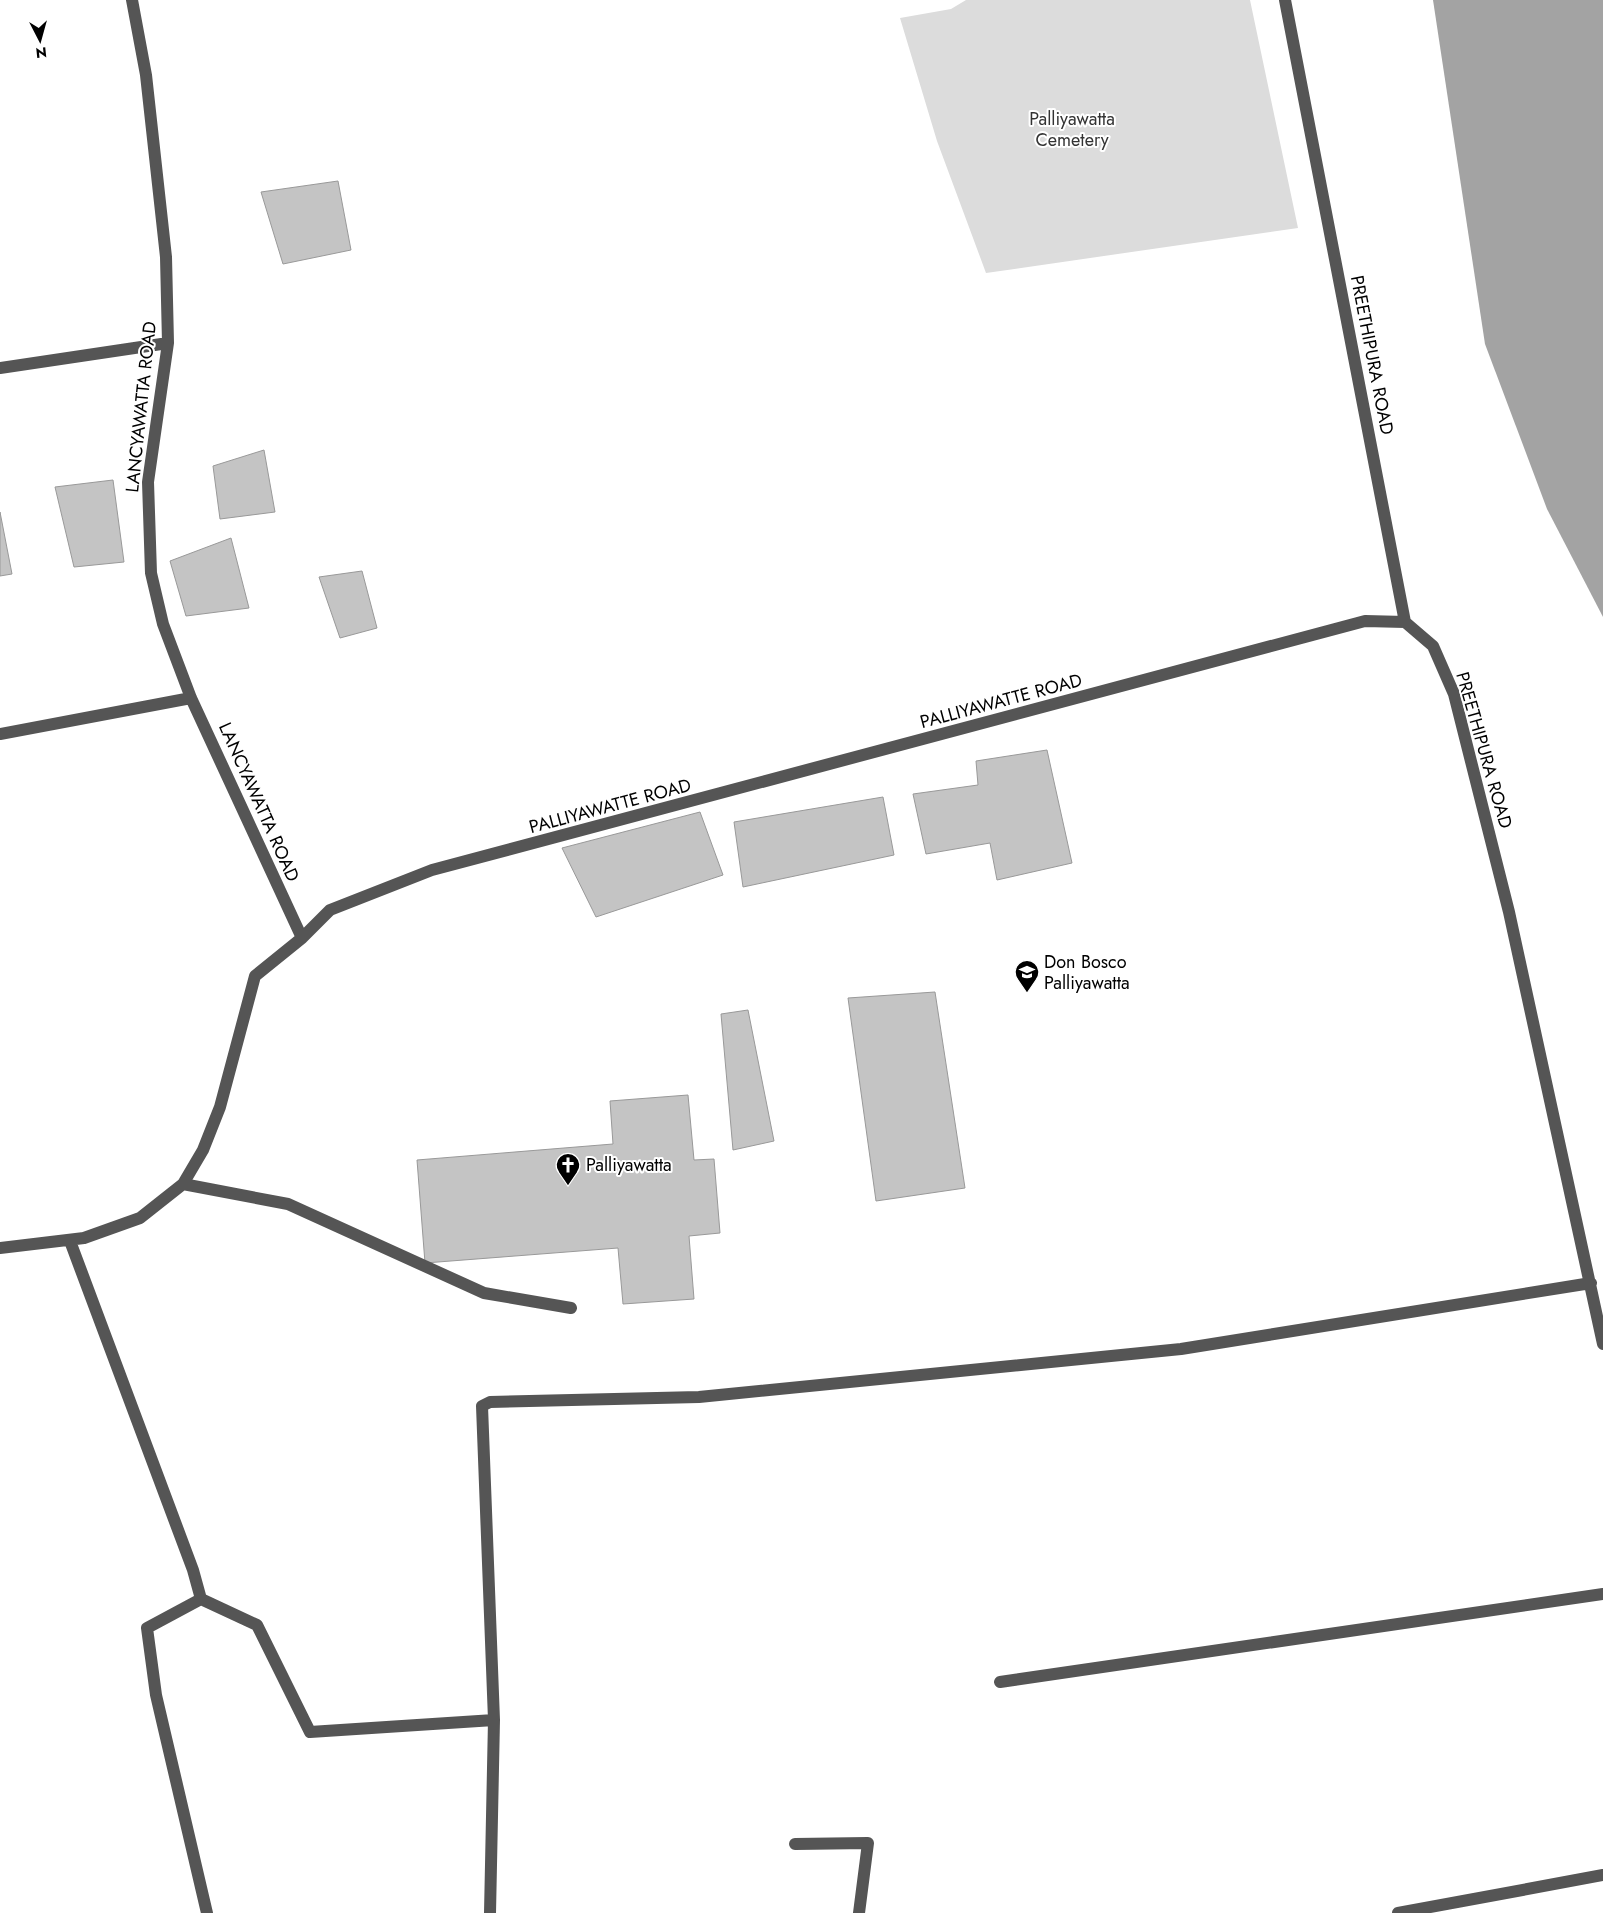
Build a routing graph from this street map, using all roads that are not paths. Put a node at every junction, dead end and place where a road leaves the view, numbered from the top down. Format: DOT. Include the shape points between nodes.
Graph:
graph roads {
  1 [pos="132,0"];
  2 [pos="1285,0"];
  3 [pos="168,343"];
  4 [pos="0,368"];
  5 [pos="1405,622"];
  6 [pos="191,698"];
  7 [pos="0,734"];
  8 [pos="302,938"];
  9 [pos="183,1184"];
  10 [pos="70,1241"];
  11 [pos="0,1248"];
  12 [pos="1591,1283"];
  13 [pos="571,1308"];
  14 [pos="1603,1344"];
  15 [pos="1603,1594"];
  16 [pos="201,1599"];
  17 [pos="1000,1682"];
  18 [pos="494,1720"];
  19 [pos="795,1844"];
  20 [pos="1603,1876"];
  21 [pos="207,1913"];
  22 [pos="490,1913"];
  23 [pos="859,1913"];
  24 [pos="1398,1913"];
  1 -- 3 [label="street, LANCYAWATTA ROAD" via="146,75 166,256"];
  2 -- 5 [label="street, PREETHIPURA ROAD"];
  3 -- 4 [label="street"];
  3 -- 6 [label="street, LANCYAWATTA ROAD" via="148,482 152,573 163,624"];
  5 -- 8 [label="street, PALLIYAWATTE ROAD" via="1364,621 432,870 330,910"];
  5 -- 12 [label="street, PREETHIPURA ROAD" via="1433,646 1454,694 1509,912"];
  6 -- 7 [label="street"];
  6 -- 8 [label="street, LANCYAWATTA ROAD"];
  8 -- 9 [label="street, PALLIYAWATTE ROAD" via="256,976 220,1107 203,1150"];
  9 -- 10 [label="street, PALLIYAWATTE ROAD" via="140,1218"];
  9 -- 13 [label="street" via="288,1204 484,1293"];
  10 -- 11 [label="street, PALLIYAWATTE ROAD"];
  10 -- 16 [label="street"];
  12 -- 14 [label="street, PREETHIPURA ROAD"];
  12 -- 18 [label="street" via="1181,1349 699,1397 490,1402 482,1406"];
  15 -- 17 [label="street"];
  16 -- 18 [label="street" via="257,1625 310,1732"];
  16 -- 21 [label="street" via="147,1628 156,1696"];
  18 -- 22 [label="street"];
  19 -- 23 [label="street" via="868,1843"];
  20 -- 24 [label="street"];
}
